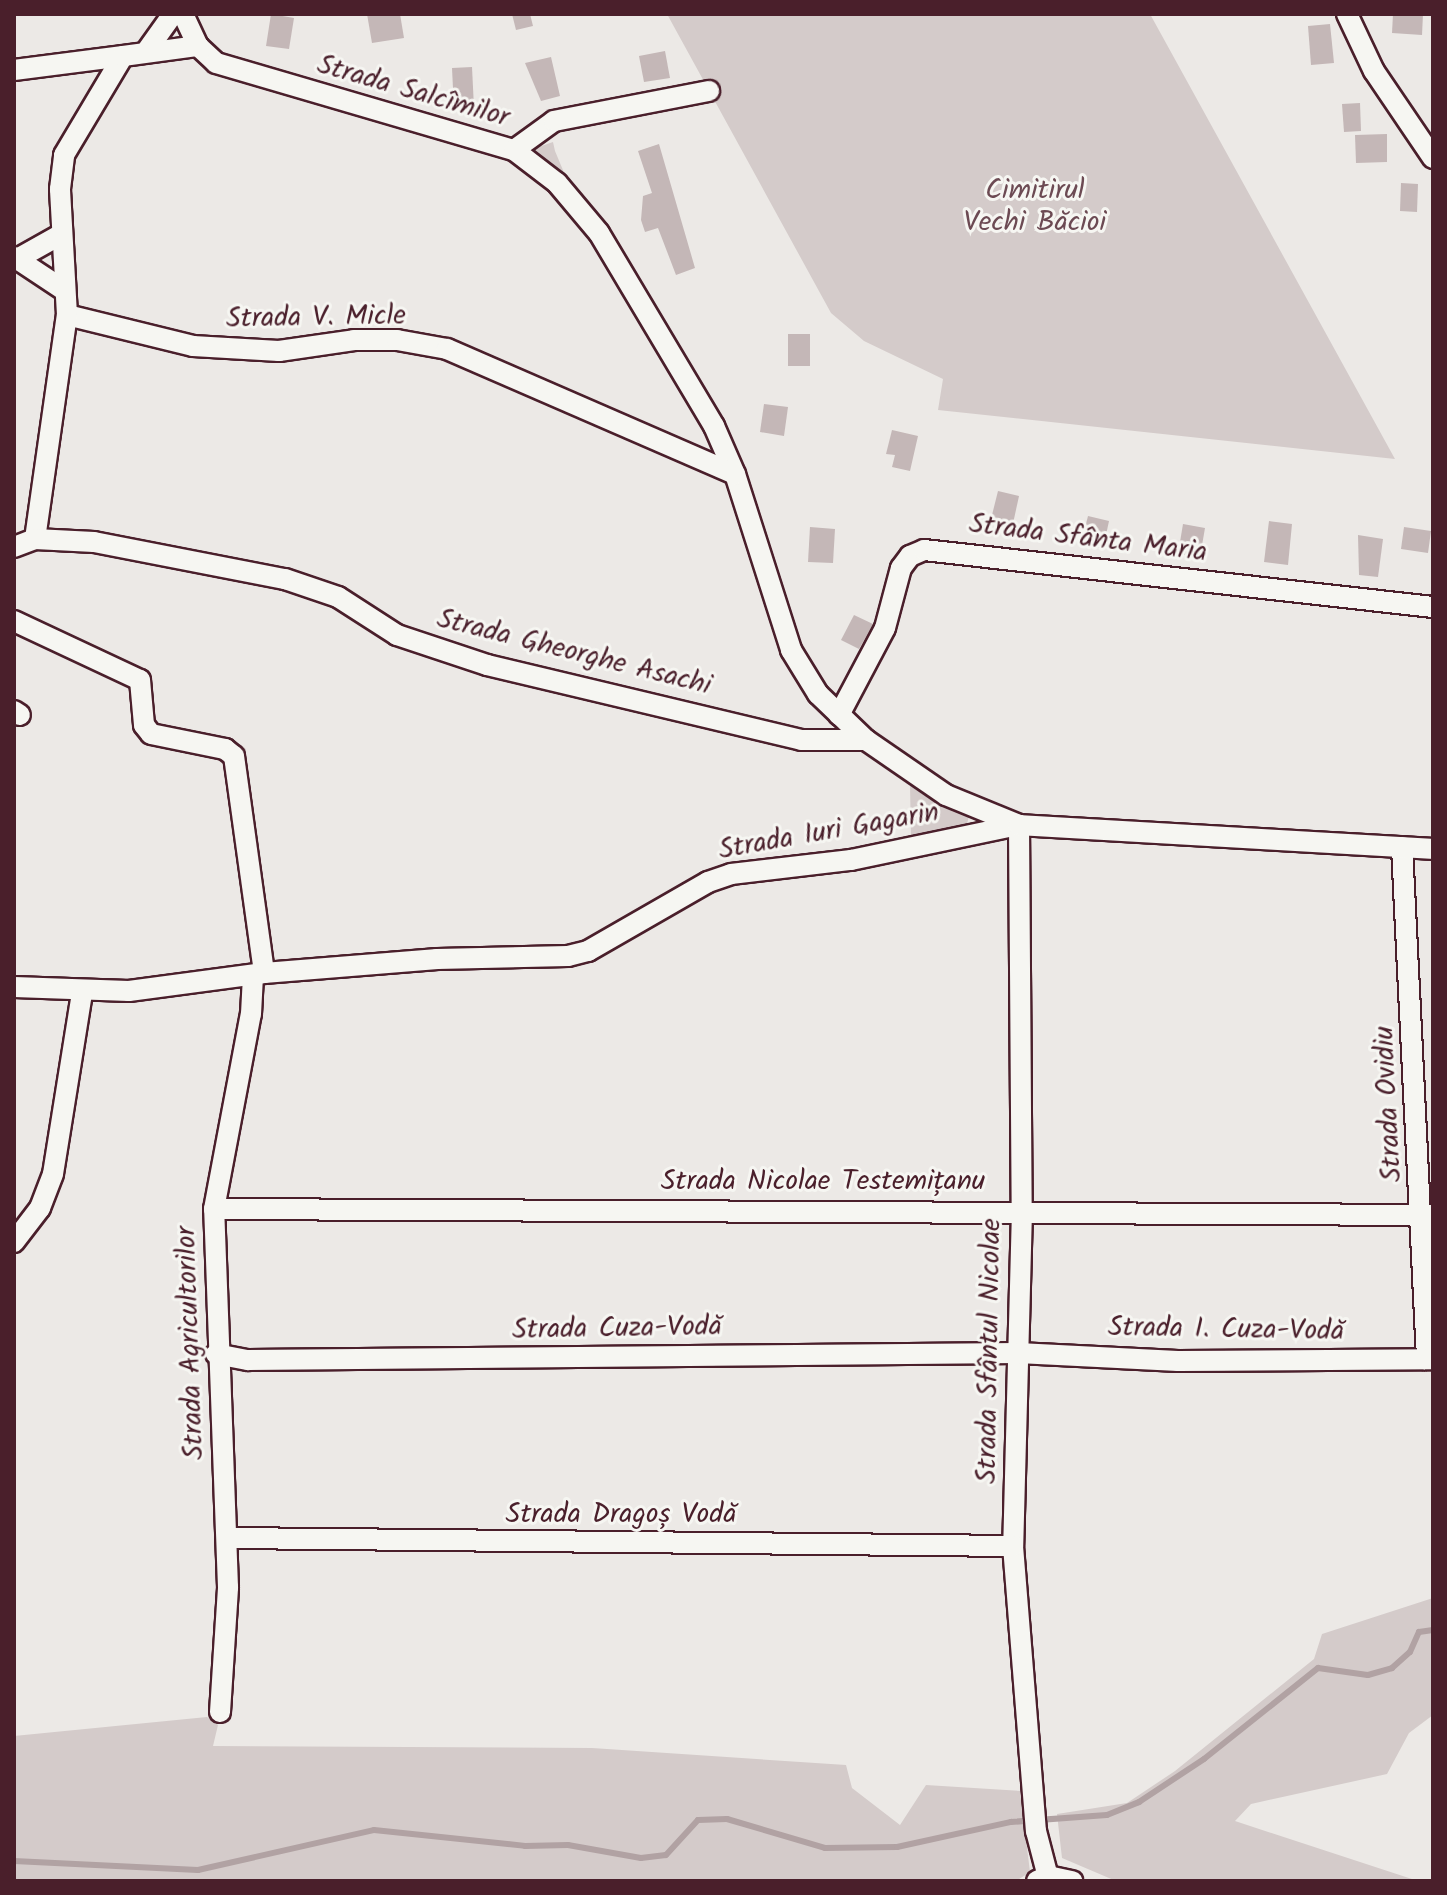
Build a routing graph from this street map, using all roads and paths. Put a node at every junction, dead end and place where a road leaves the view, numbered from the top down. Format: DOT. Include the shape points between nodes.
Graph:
graph roads {
  1 [pos="173,14"];
  2 [pos="183,14"];
  3 [pos="1347,14"];
  4 [pos="198,46"];
  5 [pos="148,49"];
  6 [pos="123,56"];
  7 [pos="14,70"];
  8 [pos="709,91"];
  9 [pos="514,150"];
  10 [pos="1433,158"];
  11 [pos="62,234"];
  12 [pos="17,258"];
  13 [pos="64,290"];
  14 [pos="67,315"];
  15 [pos="735,474"];
  16 [pos="35,539"];
  17 [pos="14,547"];
  18 [pos="1433,607"];
  19 [pos="14,621"];
  20 [pos="839,715"];
  21 [pos="866,740"];
  22 [pos="1019,825"];
  23 [pos="1402,847"];
  24 [pos="1433,849"];
  25 [pos="258,974"];
  26 [pos="14,987"];
  27 [pos="82,992"];
  28 [pos="214,1209"];
  29 [pos="1022,1210"];
  30 [pos="1428,1215"];
  31 [pos="14,1242"];
  32 [pos="1018,1353"];
  33 [pos="216,1354"];
  34 [pos="1430,1359"];
  35 [pos="228,1538"];
  36 [pos="1013,1546"];
  37 [pos="220,1712"];
  38 [pos="1045,1879"];
  39 [pos="1072,1881"];
  1 -- 5 [label="street"];
  2 -- 4 [label="street"];
  3 -- 10 [label="street" via="1374,71"];
  4 -- 5 [label="street"];
  4 -- 9 [label="street, Strada Salcîmilor" via="216,63 250,76"];
  5 -- 6 [label="street"];
  6 -- 7 [label="street"];
  6 -- 11 [label="street" via="64,155"];
  8 -- 9 [label="street" via="554,121"];
  9 -- 15 [label="street, Strada Salcîmilor" via="557,183 599,233 677,358"];
  11 -- 12 [label="street"];
  11 -- 13 [label="street"];
  12 -- 13 [label="street"];
  13 -- 14 [label="street"];
  14 -- 15 [label="street, Strada V. Micle" via="193,346 279,351 397,340 447,349"];
  14 -- 16 [label="street"];
  15 -- 20 [label="street, Strada Salcîmilor" via="791,650 818,694"];
  16 -- 17 [label="street, Strada Gheorghe Asachi"];
  16 -- 21 [label="street, Strada Gheorghe Asachi" via="94,542 285,579 338,597 397,635 487,665 801,740"];
  18 -- 20 [label="street, Strada Sfânta Maria" via="924,550 901,568 885,628"];
  19 -- 25 [label="street, Strada Agricultorilor" via="140,680 144,725 151,734 225,749 234,756"];
  20 -- 21 [label="street"];
  21 -- 22 [label="street" via="946,795"];
  22 -- 23 [label="street, Strada Iuri Gagarin"];
  22 -- 25 [label="street, Strada Iuri Gagarin" via="851,860 731,874 588,951 568,956 437,959"];
  22 -- 29 [label="street, Strada Sfântul Nicolae"];
  23 -- 24 [label="street, Strada Iuri Gagarin"];
  23 -- 30 [label="street, Strada Ovidiu"];
  25 -- 27 [label="street, Strada Iuri Gagarin"];
  25 -- 28 [label="street, Strada Agricultorilor"];
  26 -- 27 [label="street, Strada Iuri Gagarin"];
  27 -- 31 [label="street" via="53,1174 40,1208"];
  28 -- 29 [label="street, Strada Nicolae Testemițanu"];
  28 -- 33 [label="street, Strada Agricultorilor"];
  29 -- 30 [label="street, Strada Nicolae Testemițanu"];
  29 -- 32 [label="street, Strada Sfântul Nicolae"];
  30 -- 34 [label="street, Strada Ovidiu"];
  32 -- 33 [label="street, Strada Cuza-Vodă" via="248,1360"];
  32 -- 34 [label="street, Strada I. Cuza-Vodă" via="1178,1361"];
  32 -- 36 [label="street, Strada Sfântul Nicolae"];
  33 -- 35 [label="street, Strada Agricultorilor"];
  35 -- 36 [label="street, Strada Dragoș Vodă"];
  35 -- 37 [label="street, Strada Agricultorilor"];
  36 -- 38 [label="street, Strada Sfântul Nicolae" via="1036,1831"];
  38 -- 39 [label="street"];
}
